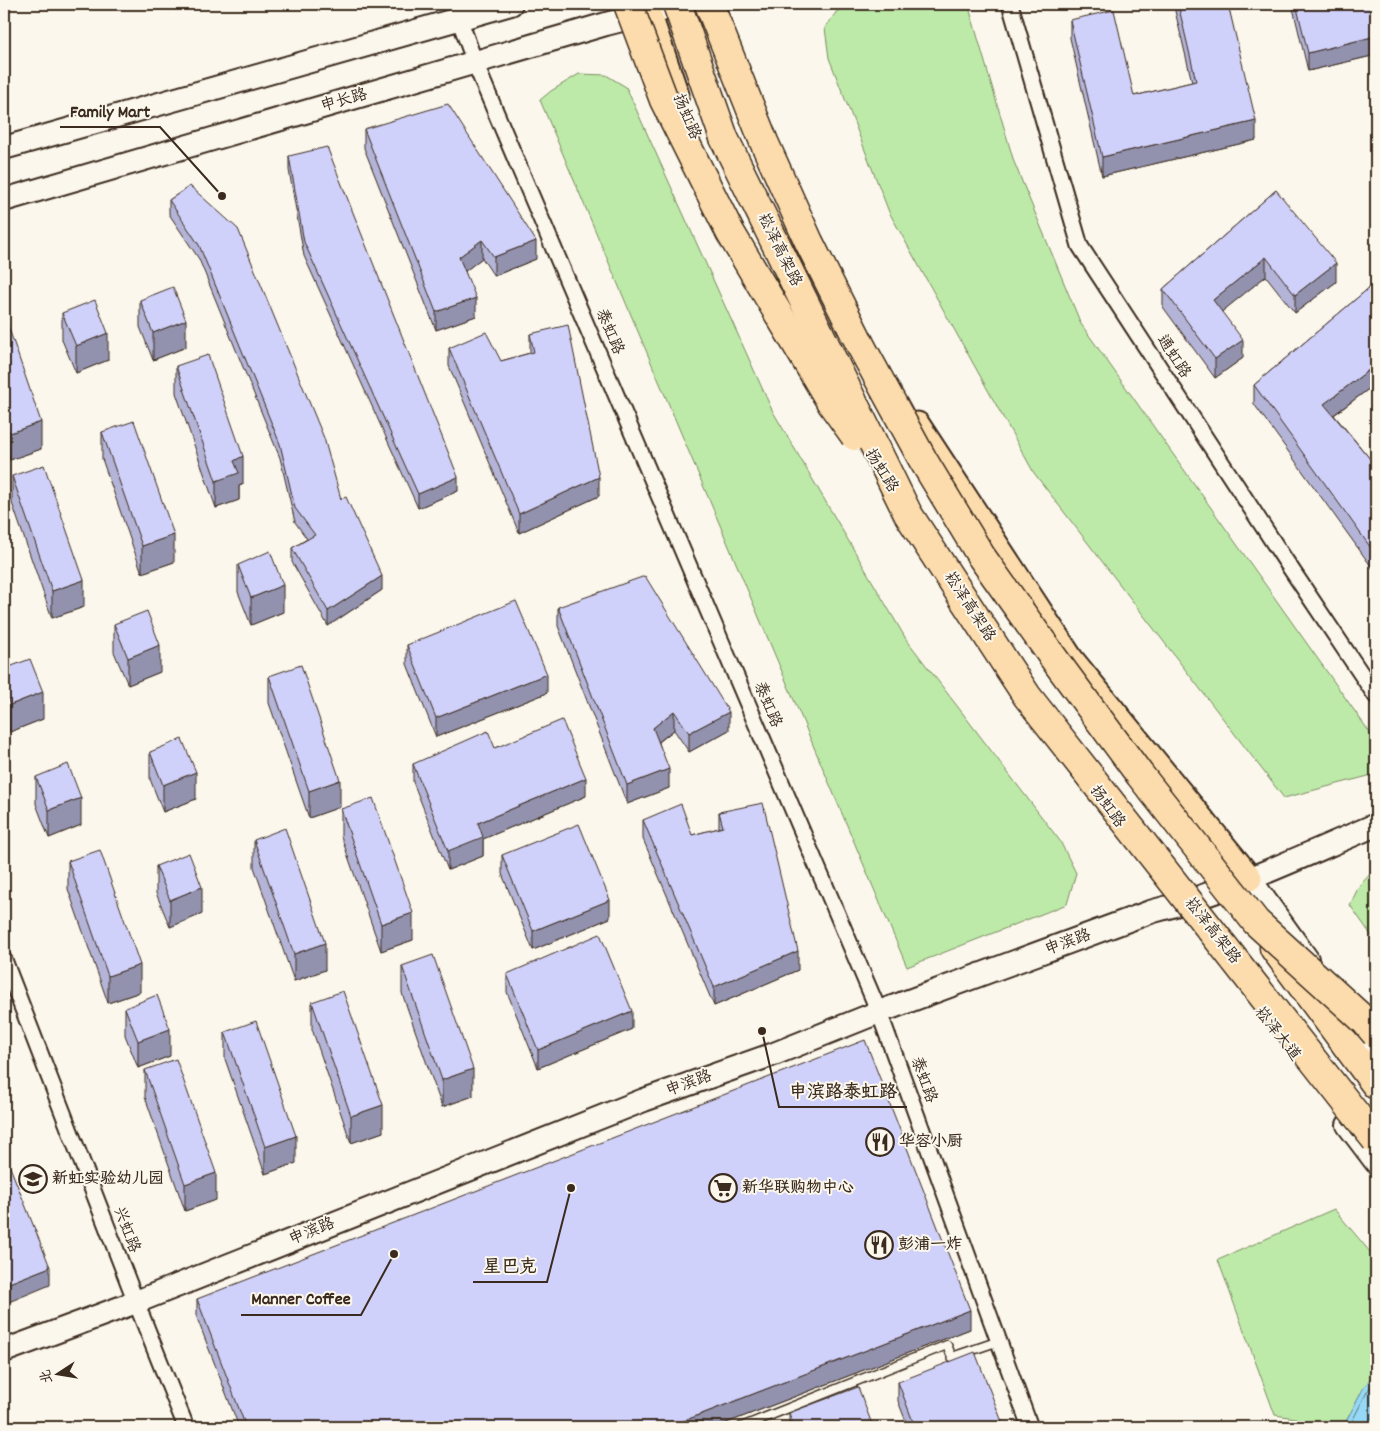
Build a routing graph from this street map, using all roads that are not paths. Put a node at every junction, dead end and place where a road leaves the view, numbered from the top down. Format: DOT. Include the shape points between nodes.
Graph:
graph roads {
  1 [pos="512,4"];
  2 [pos="678,4"];
  3 [pos="684,4"];
  4 [pos="709,4"];
  5 [pos="715,4"];
  6 [pos="1010,4"];
  7 [pos="640,7"];
  8 [pos="457,11"];
  9 [pos="475,63"];
  10 [pos="4,148"];
  11 [pos="4,200"];
  12 [pos="908,514"];
  13 [pos="1376,696"];
  14 [pos="1376,825"];
  15 [pos="1248,878"];
  16 [pos="1177,905"];
  17 [pos="1256,922"];
  18 [pos="4,960"];
  19 [pos="879,1012"];
  20 [pos="1376,1034"];
  21 [pos="1376,1052"];
  22 [pos="1376,1085"];
  23 [pos="1376,1140"];
  24 [pos="1376,1162"];
  25 [pos="136,1302"];
  26 [pos="999,1341"];
  27 [pos="4,1351"];
  28 [pos="186,1427"];
  29 [pos="741,1427"];
  30 [pos="1030,1427"];
  1 -- 8 [label="main road"];
  2 -- 12 [label="highway, 崧泽高架路, bridge" via="724,138"];
  3 -- 7 [label="main road, 申长路"];
  4 -- 17 [label="highway, 崧泽高架路, bridge" via="764,142 809,242 862,348 933,476 981,556 1055,660 1140,775"];
  5 -- 15 [label="main road" via="791,194 914,422 1071,660"];
  6 -- 13 [label="street, 通虹路" via="1080,246"];
  7 -- 9 [label="main road, 申长路" via="606,24"];
  7 -- 12 [label="highway, bridge" via="664,100 730,232 832,404"];
  7 -- 16 [label="main road, 扬虹路" via="684,118 776,302 980,630"];
  8 -- 9 [label="street, 泰虹路"];
  8 -- 10 [label="main road"];
  9 -- 11 [label="main road, 申长路"];
  9 -- 19 [label="street, 泰虹路"];
  12 -- 23 [label="highway, 崧泽高架路, bridge" via="1028,696"];
  14 -- 15 [label="main road, 申滨路"];
  15 -- 16 [label="main road, 申滨路"];
  15 -- 21 [label="main road"];
  16 -- 19 [label="main road, 申滨路" via="1150,912"];
  16 -- 24 [label="main road, 崧泽大道"];
  17 -- 20 [label="highway, bridge"];
  17 -- 22 [label="highway, 崧泽高架路, bridge"];
  18 -- 25 [label="street, 兴虹路"];
  19 -- 25 [label="main road, 申滨路" via="774,1054 644,1100"];
  19 -- 26 [label="street, 泰虹路"];
  25 -- 27 [label="main road, 申滨路"];
  25 -- 28 [label="street, 兴虹路"];
  26 -- 29 [label="lane" via="952,1357 947,1345"];
  26 -- 30 [label="street, 泰虹路"];
}
